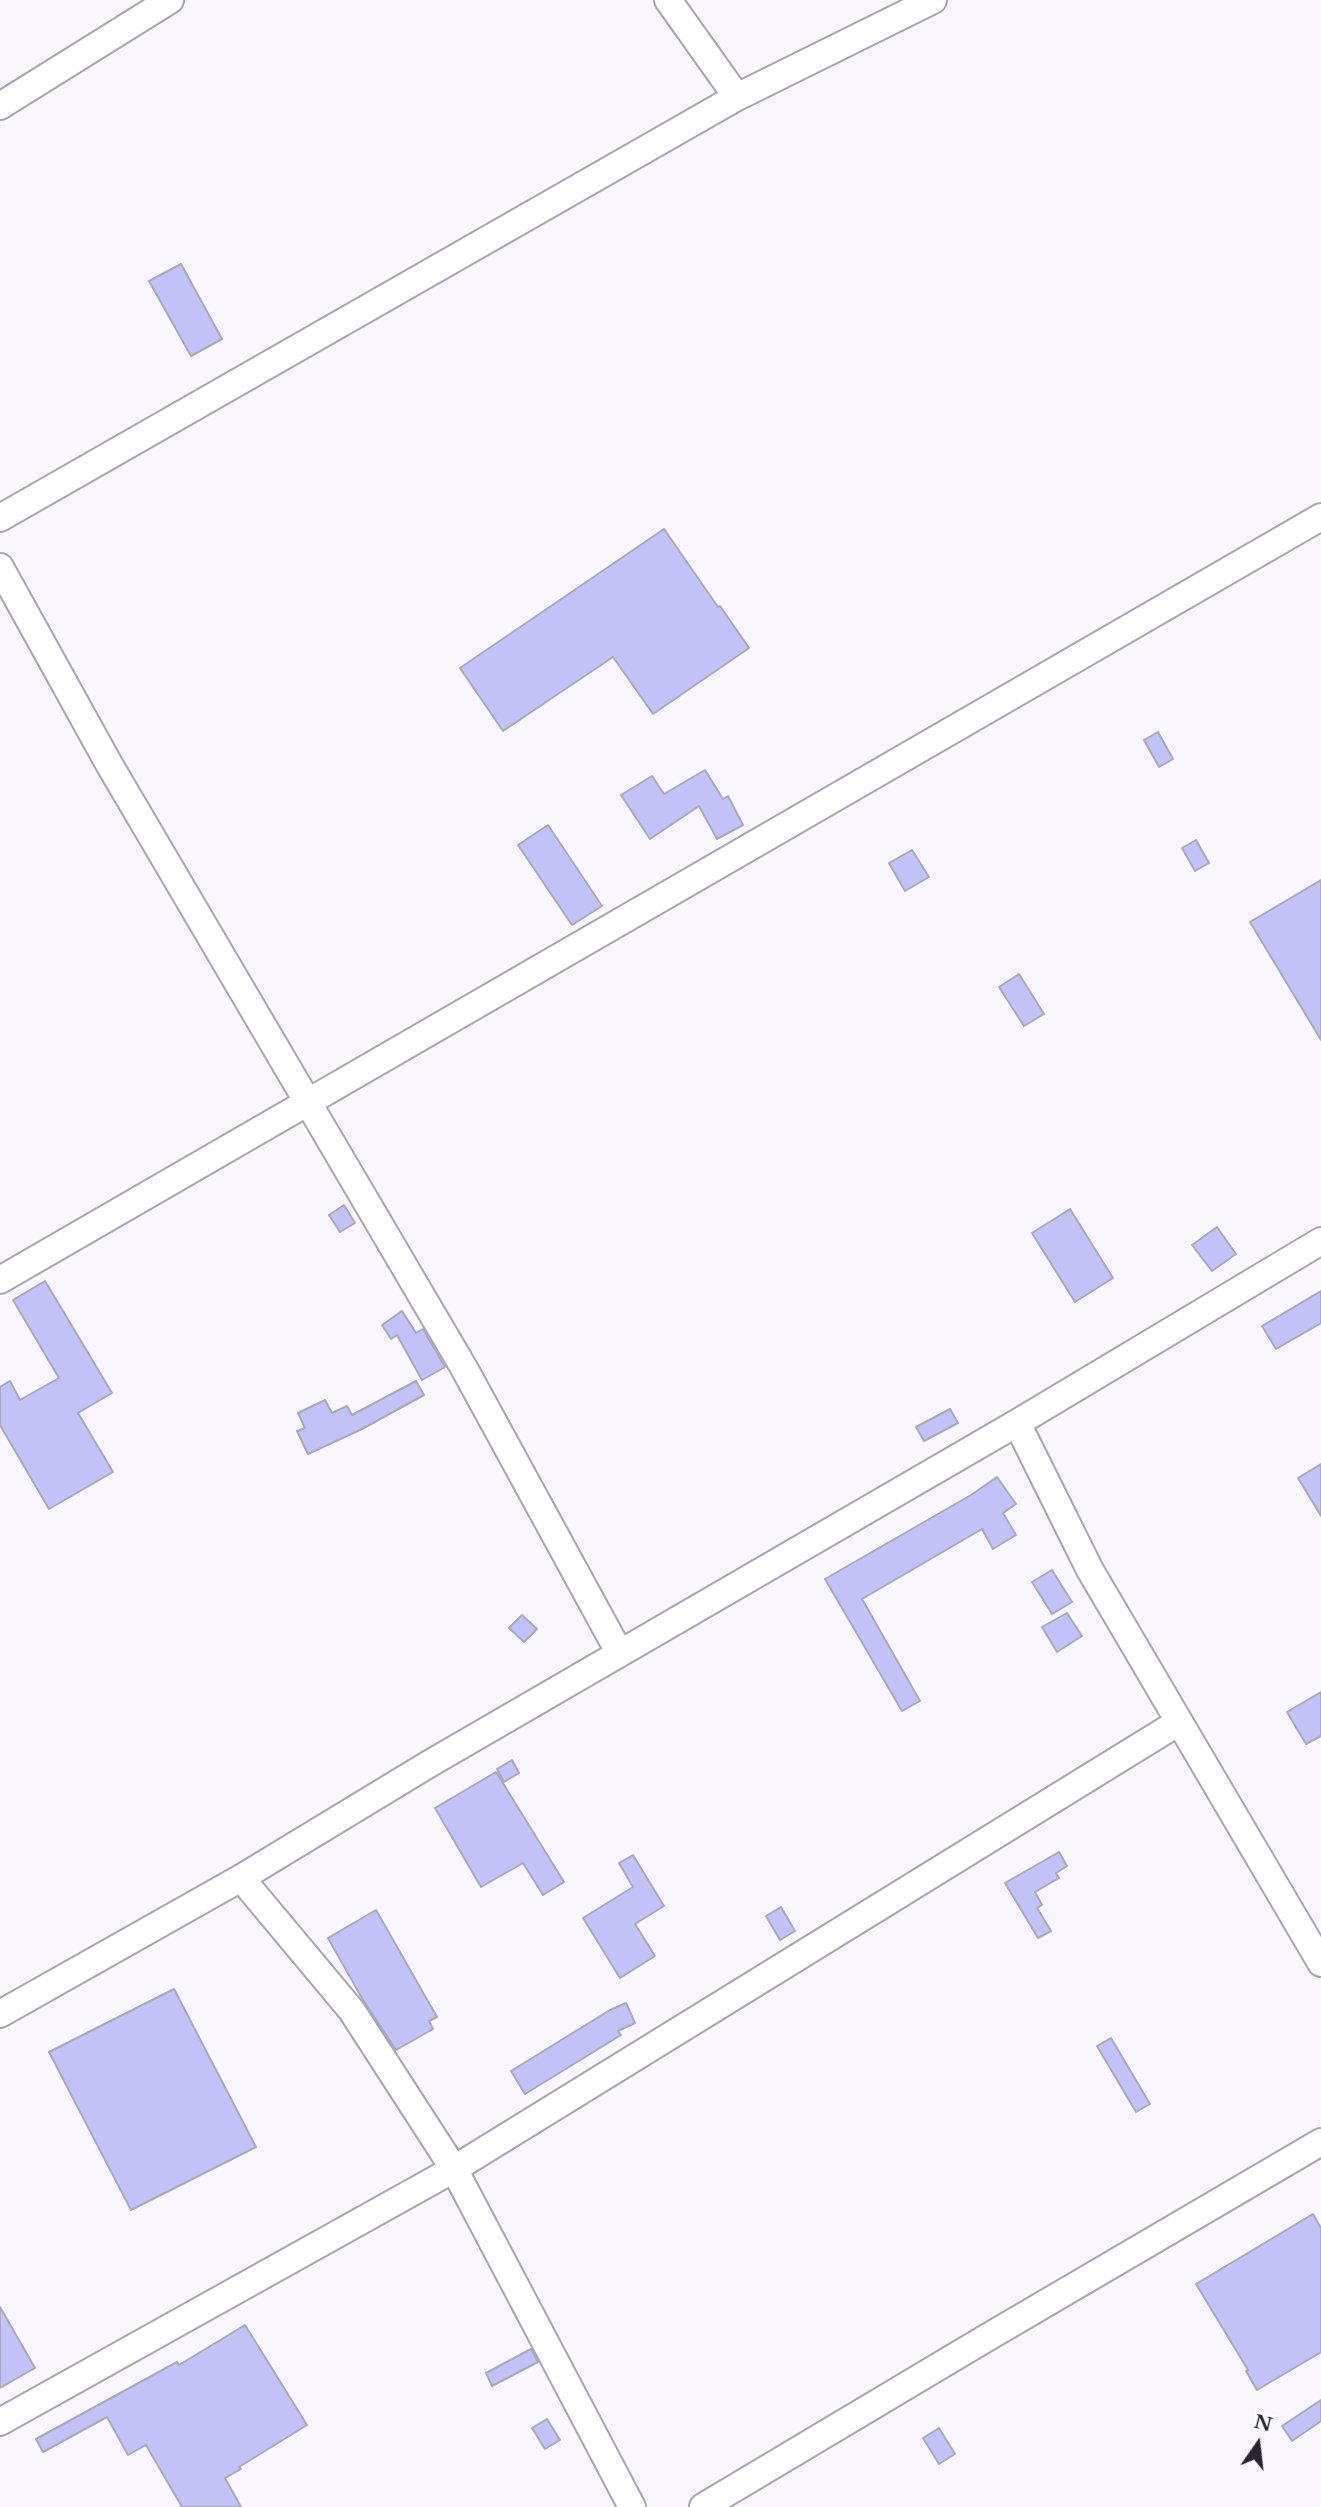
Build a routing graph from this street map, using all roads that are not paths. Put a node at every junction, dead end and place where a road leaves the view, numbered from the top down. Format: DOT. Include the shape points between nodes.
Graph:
graph roads {
  1 [pos="170,0"];
  2 [pos="668,0"];
  3 [pos="933,0"];
  4 [pos="737,97"];
  5 [pos="0,106"];
  6 [pos="1321,517"];
  7 [pos="0,518"];
  8 [pos="0,566"];
  9 [pos="308,1101"];
  10 [pos="1321,1241"];
  11 [pos="0,1280"];
  12 [pos="1017,1423"];
  13 [pos="619,1652"];
  14 [pos="1179,1722"];
  15 [pos="241,1878"];
  16 [pos="1321,1963"];
  17 [pos="0,2014"];
  18 [pos="1321,2142"];
  19 [pos="454,2169"];
  20 [pos="0,2422"];
  21 [pos="632,2507"];
  22 [pos="703,2507"];
  1 -- 5 [label="street"];
  2 -- 4 [label="street"];
  3 -- 4 [label="street"];
  4 -- 7 [label="street"];
  6 -- 9 [label="street"];
  8 -- 9 [label="street" via="109,764"];
  9 -- 11 [label="street"];
  9 -- 13 [label="street" via="464,1368"];
  10 -- 12 [label="street"];
  12 -- 13 [label="street"];
  12 -- 14 [label="street" via="1090,1570"];
  13 -- 15 [label="street"];
  14 -- 16 [label="street"];
  14 -- 19 [label="street"];
  15 -- 17 [label="street"];
  15 -- 19 [label="street" via="352,2011"];
  18 -- 22 [label="street"];
  19 -- 20 [label="street"];
  19 -- 21 [label="street"];
}
